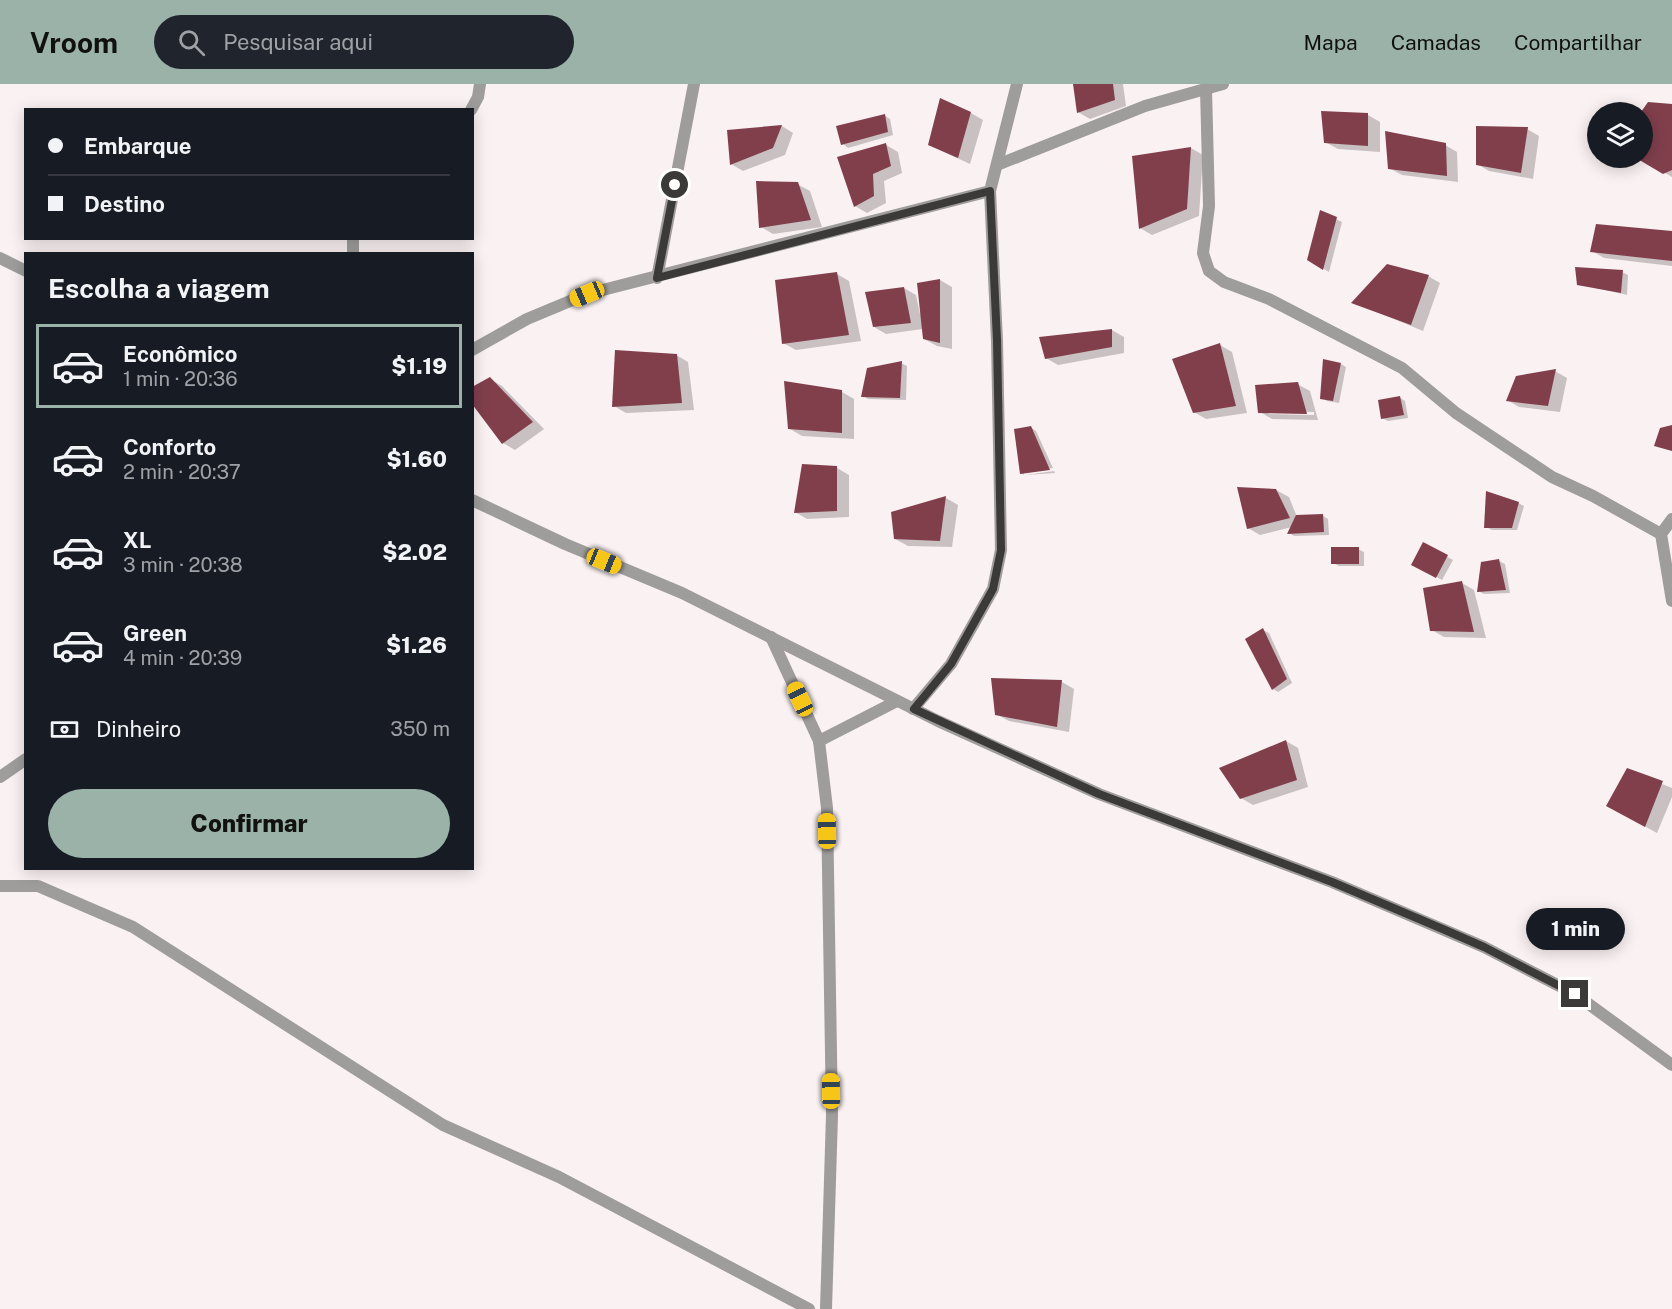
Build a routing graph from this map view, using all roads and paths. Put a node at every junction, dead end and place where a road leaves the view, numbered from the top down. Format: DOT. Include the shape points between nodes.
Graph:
graph roads {
  1 [pos="480,84"];
  2 [pos="694,84"];
  3 [pos="1017,84"];
  4 [pos="1223,84"];
  5 [pos="1206,89"];
  6 [pos="472,108"];
  7 [pos="997,165"];
  8 [pos="990,191"];
  9 [pos="0,258"];
  10 [pos="24,270"];
  11 [pos="657,278"];
  12 [pos="474,349"];
  13 [pos="474,501"];
  14 [pos="1672,519"];
  15 [pos="1661,534"];
  16 [pos="1672,601"];
  17 [pos="771,637"];
  18 [pos="897,700"];
  19 [pos="914,709"];
  20 [pos="819,741"];
  21 [pos="24,760"];
  22 [pos="0,777"];
  23 [pos="0,886"];
  24 [pos="1672,1065"];
  25 [pos="809,1309"];
  26 [pos="826,1309"];
  1 -- 6 [label="street"];
  2 -- 11 [label="street"];
  3 -- 7 [label="street"];
  4 -- 5 [label="street"];
  5 -- 7 [label="street" via="1145,106"];
  5 -- 15 [label="street" via="1209,206 1203,253 1209,271 1224,282 1269,299 1402,368 1456,413 1552,477"];
  7 -- 8 [label="street"];
  8 -- 11 [label="street"];
  8 -- 19 [label="street" via="1001,550 993,589 951,664"];
  9 -- 10 [label="street"];
  11 -- 12 [label="street" via="587,294 527,319"];
  13 -- 17 [label="street"];
  14 -- 15 [label="street"];
  15 -- 16 [label="street"];
  17 -- 18 [label="street"];
  17 -- 20 [label="street"];
  18 -- 19 [label="street"];
  18 -- 20 [label="street"];
  19 -- 24 [label="street" via="1099,794 1332,882 1484,947 1575,994"];
  20 -- 26 [label="street" via="827,808 832,1115"];
  21 -- 22 [label="street"];
  23 -- 25 [label="street" via="38,886 132,927 442,1125 559,1177"];
}
